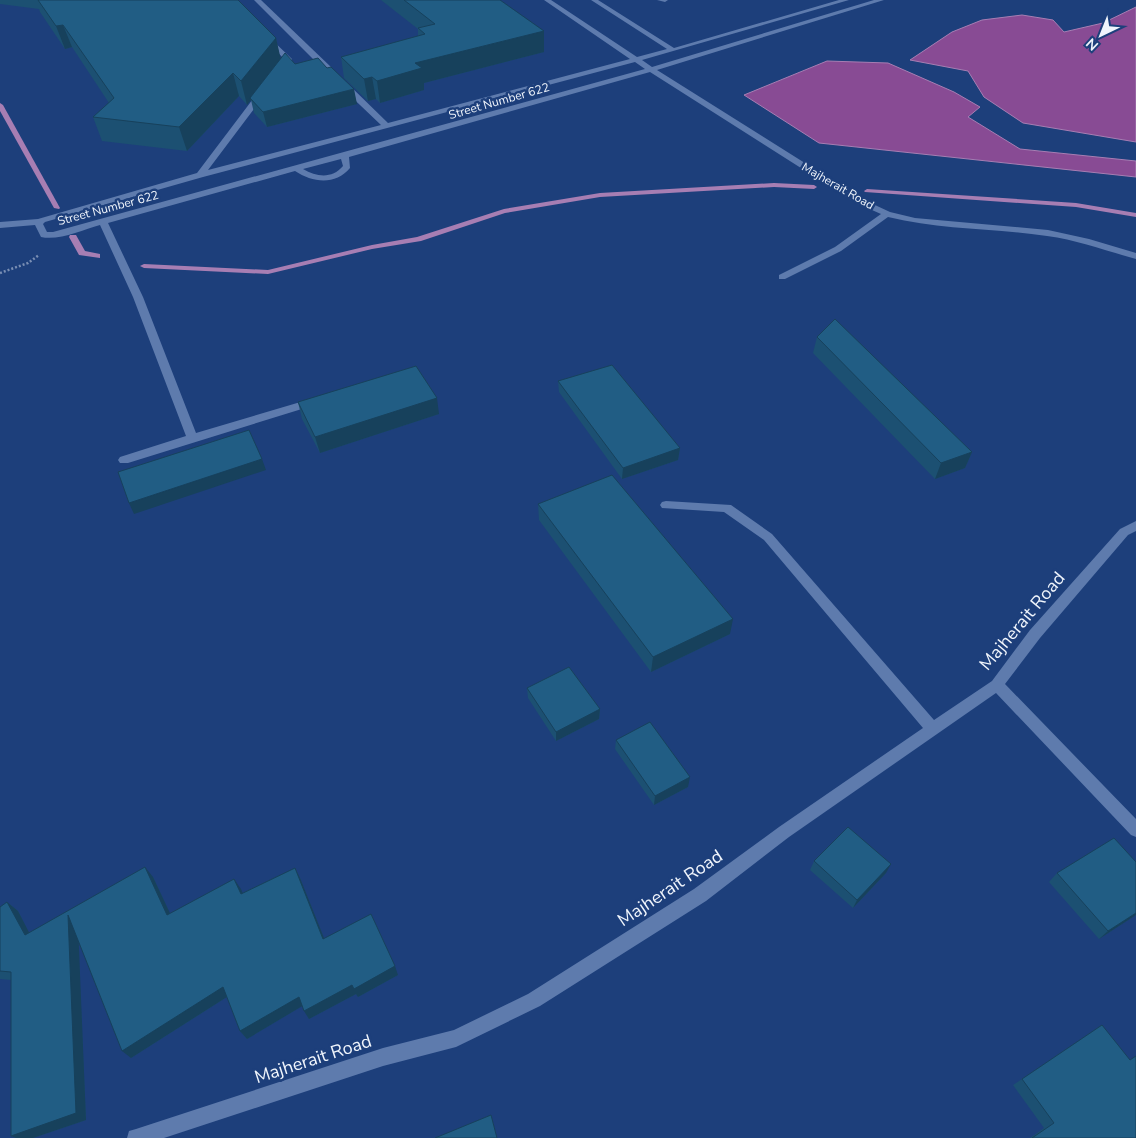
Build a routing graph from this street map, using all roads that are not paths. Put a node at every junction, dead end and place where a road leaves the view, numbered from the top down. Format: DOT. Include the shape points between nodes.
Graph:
graph roads {
  1 [pos="257,0"];
  2 [pos="547,0"];
  3 [pos="594,0"];
  4 [pos="660,0"];
  5 [pos="665,0"];
  6 [pos="846,0"];
  7 [pos="881,0"];
  8 [pos="263,33"];
  9 [pos="673,50"];
  10 [pos="636,59"];
  11 [pos="651,70"];
  12 [pos="276,75"];
  13 [pos="270,82"];
  14 [pos="386,125"];
  15 [pos="299,148"];
  16 [pos="345,156"];
  17 [pos="312,165"];
  18 [pos="297,169"];
  19 [pos="200,175"];
  20 [pos="887,214"];
  21 [pos="102,221"];
  22 [pos="39,222"];
  23 [pos="0,225"];
  24 [pos="1136,256"];
  25 [pos="782,277"];
  26 [pos="323,400"];
  27 [pos="192,438"];
  28 [pos="124,460"];
  29 [pos="666,505"];
  30 [pos="1136,525"];
  31 [pos="997,685"];
  32 [pos="933,729"];
  33 [pos="1136,830"];
  34 [pos="136,1138"];
  1 -- 14 [label="street"];
  2 -- 10 [label="street, Majherait Road"];
  3 -- 9 [label="street"];
  4 -- 5 [label="street"];
  6 -- 9 [label="street, Street Number 622"];
  7 -- 11 [label="street, Street Number 622"];
  8 -- 12 [label="street" via="288,59"];
  9 -- 10 [label="street, Street Number 622"];
  10 -- 11 [label="street, Majherait Road"];
  10 -- 14 [label="street, Street Number 622"];
  11 -- 16 [label="street, Street Number 622"];
  11 -- 20 [label="street, Majherait Road" via="859,201"];
  13 -- 19 [label="street"];
  14 -- 15 [label="street, Street Number 622"];
  15 -- 17 [label="street"];
  15 -- 19 [label="street, Street Number 622"];
  16 -- 17 [label="street, Street Number 622"];
  16 -- 18 [label="street" via="347,166 344,170 329,177 313,178"];
  17 -- 18 [label="street, Street Number 622"];
  18 -- 21 [label="street, Street Number 622"];
  19 -- 22 [label="street, Street Number 622"];
  20 -- 24 [label="street, Majherait Road" via="916,221 1048,233 1086,240"];
  20 -- 25 [label="street" via="838,249"];
  21 -- 22 [label="street, Street Number 622" via="44,235"];
  21 -- 27 [label="street" via="138,298"];
  22 -- 23 [label="street"];
  26 -- 27 [label="street"];
  27 -- 28 [label="street"];
  29 -- 32 [label="street" via="727,508 768,537"];
  30 -- 31 [label="street, Majherait Road" via="1124,532 1035,634"];
  31 -- 32 [label="street, Majherait Road"];
  31 -- 33 [label="street"];
  32 -- 34 [label="street, Majherait Road" via="784,832 700,895 534,1000 456,1038 383,1057"];
}
